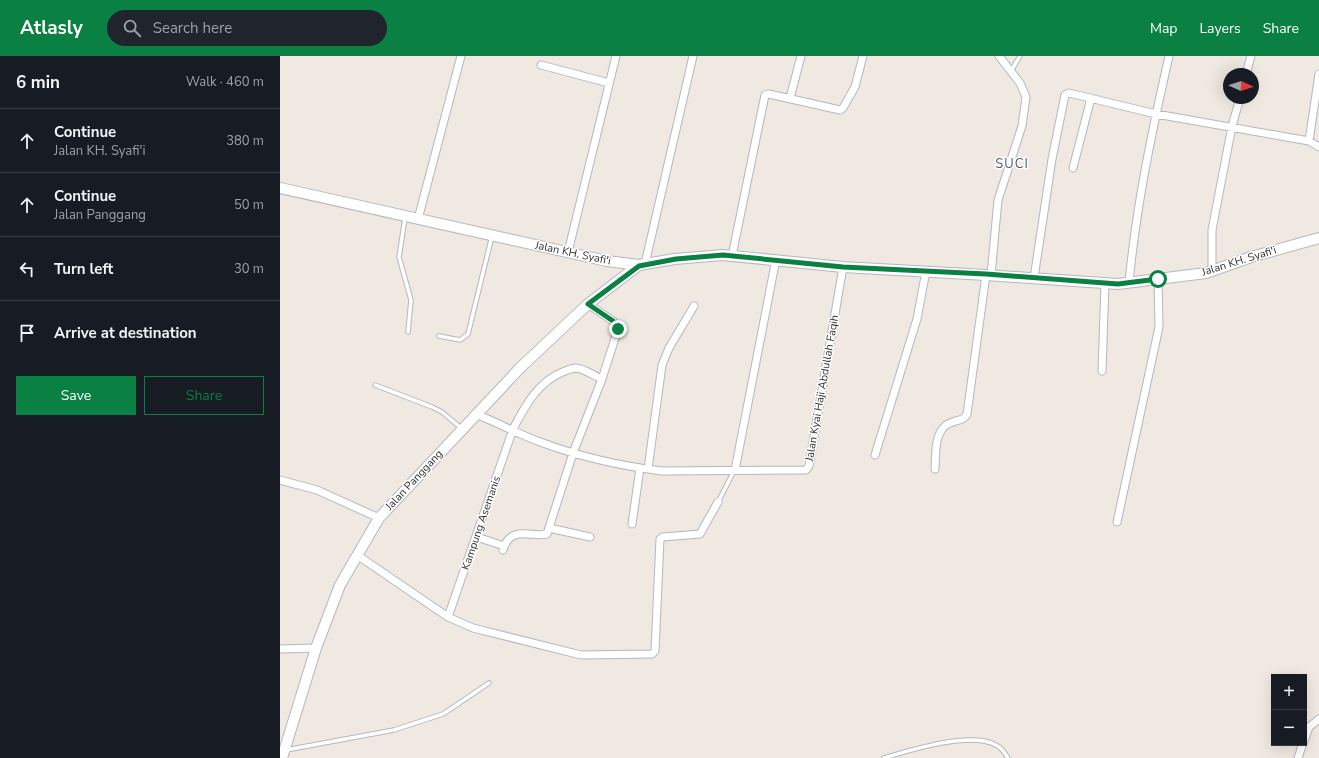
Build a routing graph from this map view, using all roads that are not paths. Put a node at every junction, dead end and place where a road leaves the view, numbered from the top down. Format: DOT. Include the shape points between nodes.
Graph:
graph roads {
  1 [pos="461,56"];
  2 [pos="616,56"];
  3 [pos="693,56"];
  4 [pos="800,56"];
  5 [pos="863,56"];
  6 [pos="999,56"];
  7 [pos="1020,56"];
  8 [pos="1169,56"];
  9 [pos="1251,56"];
  10 [pos="541,65"];
  11 [pos="1248,68"];
  12 [pos="1011,71"];
  13 [pos="1319,74"];
  14 [pos="609,83"];
  15 [pos="790,98"];
  16 [pos="1091,98"];
  17 [pos="1238,104"];
  18 [pos="1156,114"];
  19 [pos="1232,126"];
  20 [pos="1308,141"];
  21 [pos="1319,147"];
  22 [pos="1073,168"];
  23 [pos="280,188"];
  24 [pos="406,217"];
  25 [pos="418,219"];
  26 [pos="492,235"];
  27 [pos="1319,238"];
  28 [pos="568,252"];
  29 [pos="732,256"];
  30 [pos="776,259"];
  31 [pos="642,265"];
  32 [pos="843,267"];
  33 [pos="926,271"];
  34 [pos="1212,272"];
  35 [pos="988,275"];
  36 [pos="1034,278"];
  37 [pos="1158,279"];
  38 [pos="1105,283"];
  39 [pos="1129,283"];
  40 [pos="588,304"];
  41 [pos="694,306"];
  42 [pos="408,332"];
  43 [pos="439,336"];
  44 [pos="1102,371"];
  45 [pos="602,379"];
  46 [pos="375,385"];
  47 [pos="476,414"];
  48 [pos="462,429"];
  49 [pos="513,429"];
  50 [pos="573,453"];
  51 [pos="875,455"];
  52 [pos="640,468"];
  53 [pos="648,469"];
  54 [pos="935,469"];
  55 [pos="735,470"];
  56 [pos="280,480"];
  57 [pos="718,502"];
  58 [pos="378,518"];
  59 [pos="1117,522"];
  60 [pos="632,524"];
  61 [pos="549,528"];
  62 [pos="476,537"];
  63 [pos="590,537"];
  64 [pos="357,555"];
  65 [pos="448,617"];
  66 [pos="316,648"];
  67 [pos="280,649"];
  68 [pos="489,683"];
  69 [pos="1319,719"];
  70 [pos="1307,733"];
  71 [pos="1302,746"];
  72 [pos="283,754"];
  73 [pos="884,758"];
  74 [pos="1008,758"];
  75 [pos="1298,758"];
  1 -- 25 [label="street"];
  2 -- 14 [label="street"];
  3 -- 31 [label="street"];
  4 -- 15 [label="street"];
  5 -- 15 [label="street" via="855,87 843,108 835,110"];
  6 -- 12 [label="street"];
  7 -- 12 [label="lane"];
  8 -- 18 [label="street"];
  9 -- 11 [label="street"];
  10 -- 14 [label="street"];
  12 -- 35 [label="street" via="1026,97 1022,126 998,200"];
  13 -- 20 [label="street"];
  14 -- 28 [label="street"];
  15 -- 29 [label="street" via="769,94 764,97"];
  16 -- 18 [label="street"];
  16 -- 22 [label="street"];
  16 -- 36 [label="street" via="1069,93 1063,98"];
  17 -- 19 [label="street"];
  18 -- 19 [label="street"];
  18 -- 39 [label="street" via="1132,248"];
  19 -- 20 [label="street"];
  19 -- 34 [label="street" via="1212,230"];
  20 -- 21 [label="street"];
  23 -- 24 [label="main road, Jalan KH. Syafi'i"];
  24 -- 25 [label="main road, Jalan KH. Syafi'i"];
  24 -- 42 [label="lane" via="399,257 411,300"];
  25 -- 26 [label="main road, Jalan KH. Syafi'i"];
  26 -- 28 [label="main road, Jalan KH. Syafi'i"];
  26 -- 43 [label="lane" via="468,334 460,340"];
  27 -- 34 [label="main road, Jalan KH. Syafi'i" via="1251,257"];
  28 -- 31 [label="main road, Jalan KH. Syafi'i"];
  29 -- 30 [label="main road, Jalan KH. Syafi'i"];
  29 -- 31 [label="main road, Jalan KH. Syafi'i" via="676,259"];
  30 -- 32 [label="main road, Jalan KH. Syafi'i"];
  30 -- 55 [label="street"];
  31 -- 40 [label="main road, Jalan Panggang"];
  32 -- 33 [label="main road, Jalan KH. Syafi'i"];
  32 -- 55 [label="street, Jalan Kyai Haji Abdullah Faqih" via="808,469"];
  33 -- 35 [label="main road, Jalan KH. Syafi'i"];
  33 -- 51 [label="street" via="917,319"];
  34 -- 37 [label="main road, Jalan KH. Syafi'i"];
  35 -- 36 [label="main road, Jalan KH. Syafi'i"];
  35 -- 54 [label="street" via="967,414 947,424 939,434"];
  36 -- 38 [label="main road, Jalan KH. Syafi'i"];
  37 -- 39 [label="main road, Jalan KH. Syafi'i"];
  37 -- 59 [label="street" via="1158,327"];
  38 -- 39 [label="main road, Jalan KH. Syafi'i"];
  38 -- 44 [label="street"];
  40 -- 45 [label="street" via="613,321 618,329"];
  40 -- 47 [label="main road, Jalan Panggang" via="521,367"];
  41 -- 53 [label="street" via="662,365"];
  45 -- 49 [label="street, Kampung Asemanis" via="577,368 558,374 534,393"];
  45 -- 50 [label="street"];
  46 -- 48 [label="lane" via="442,412"];
  47 -- 48 [label="main road, Jalan Panggang"];
  47 -- 49 [label="street, Jalan Kyai Haji Abdullah Faqih"];
  48 -- 58 [label="main road, Jalan Panggang"];
  49 -- 50 [label="street, Jalan Kyai Haji Abdullah Faqih"];
  49 -- 62 [label="street, Kampung Asemanis"];
  50 -- 52 [label="street, Jalan Kyai Haji Abdullah Faqih"];
  50 -- 61 [label="street"];
  52 -- 53 [label="street, Jalan Kyai Haji Abdullah Faqih"];
  52 -- 60 [label="street"];
  53 -- 55 [label="street, Jalan Kyai Haji Abdullah Faqih"];
  55 -- 57 [label="lane"];
  56 -- 58 [label="street" via="317,490"];
  57 -- 65 [label="street" via="700,534 660,539 655,651 652,654 581,655 472,628"];
  58 -- 64 [label="main road, Jalan Panggang"];
  61 -- 62 [label="street" via="546,535 518,533 504,548"];
  61 -- 63 [label="street"];
  62 -- 65 [label="street, Kampung Asemanis"];
  64 -- 65 [label="street"];
  64 -- 66 [label="main road, Jalan Panggang" via="340,585"];
  66 -- 67 [label="street"];
  66 -- 72 [label="main road, Jalan Panggang"];
  68 -- 72 [label="lane" via="443,714 394,730"];
  69 -- 70 [label="street" via="1309,727"];
  71 -- 75 [label="street"];
  73 -- 74 [label="lane" via="928,745 968,740 995,744"];
}
